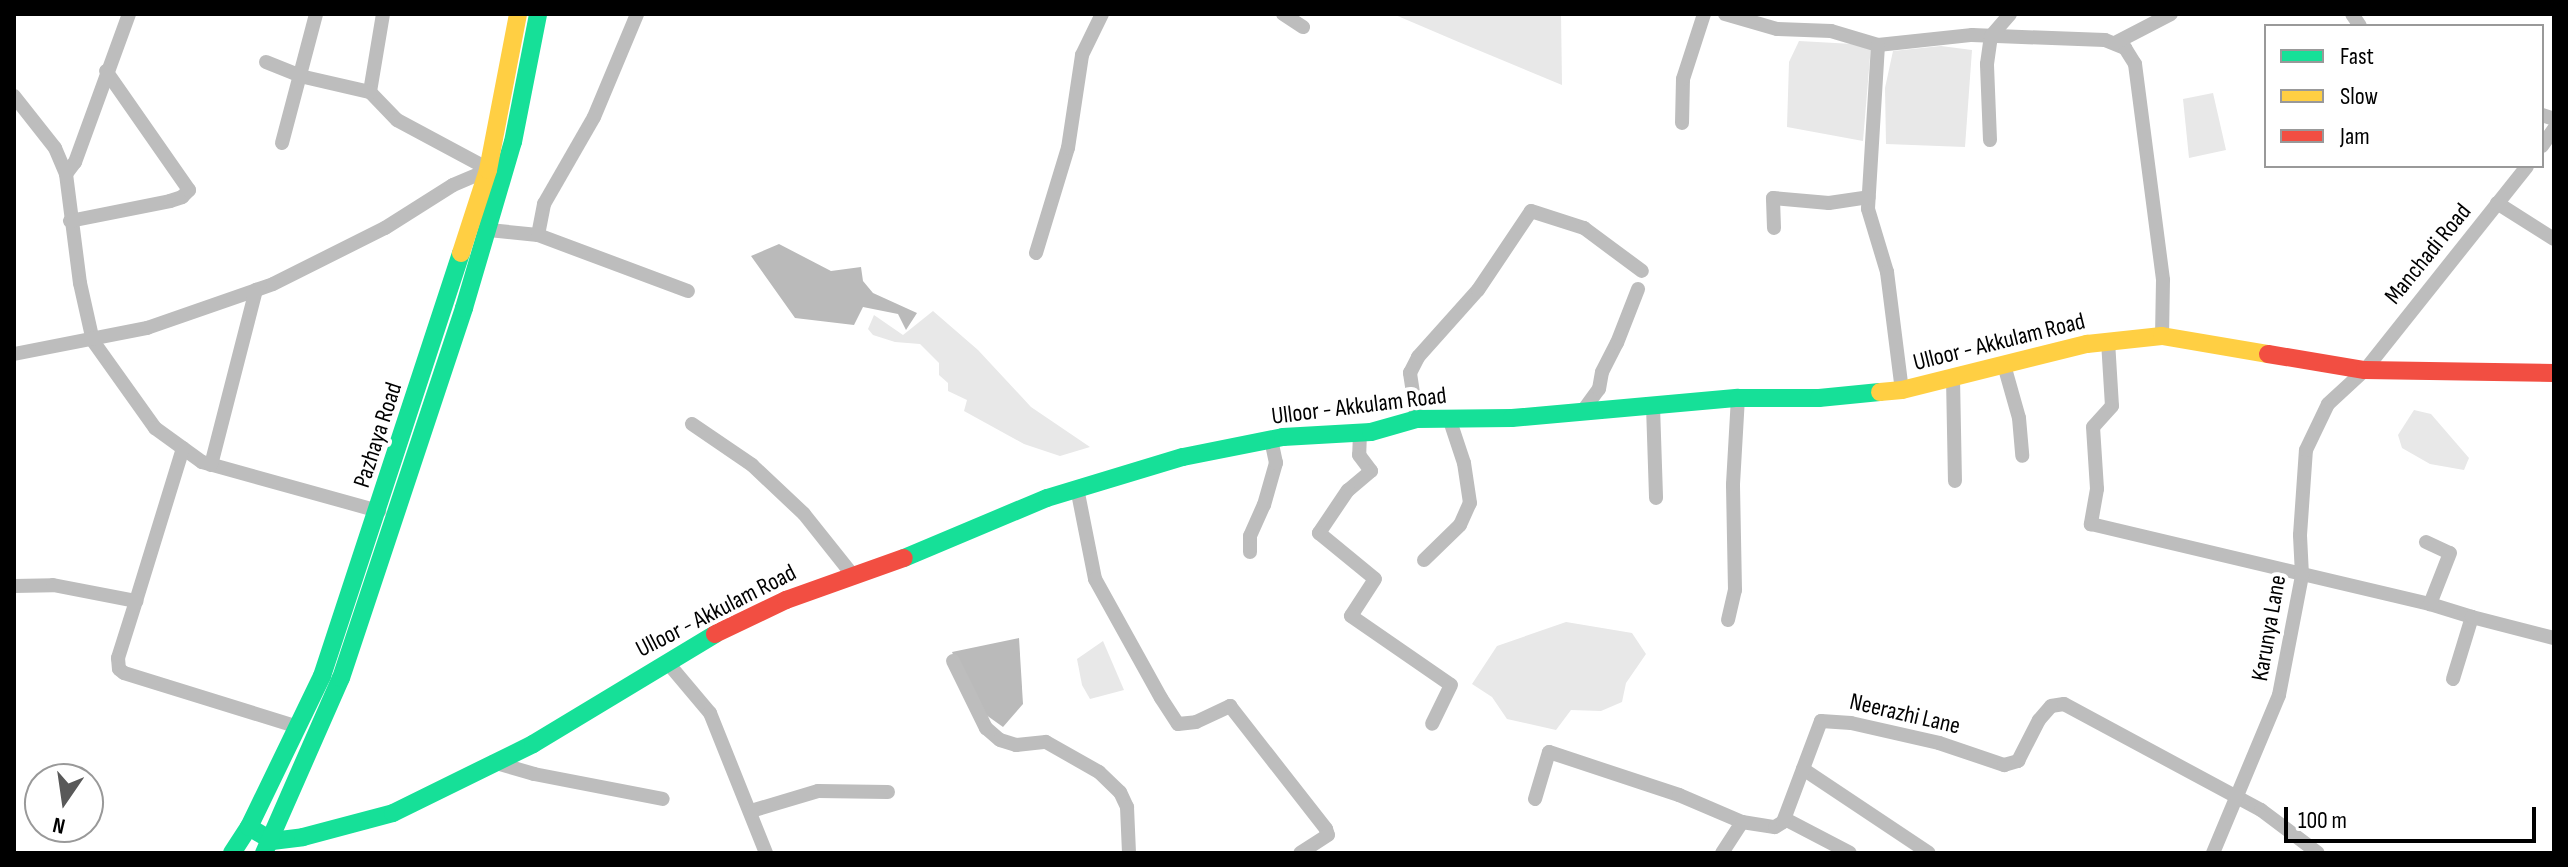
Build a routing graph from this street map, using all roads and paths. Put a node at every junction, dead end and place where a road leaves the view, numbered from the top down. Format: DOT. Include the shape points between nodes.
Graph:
graph roads {
  1 [pos="129,14"];
  2 [pos="316,14"];
  3 [pos="383,14"];
  4 [pos="518,14"];
  5 [pos="538,14"];
  6 [pos="637,14"];
  7 [pos="1102,14"];
  8 [pos="1283,14"];
  9 [pos="1704,14"];
  10 [pos="1725,14"];
  11 [pos="2010,14"];
  12 [pos="2171,14"];
  13 [pos="1303,27"];
  14 [pos="1991,36"];
  15 [pos="2115,43"];
  16 [pos="1878,45"];
  17 [pos="266,62"];
  18 [pos="106,71"];
  19 [pos="300,76"];
  20 [pos="370,92"];
  21 [pos="14,96"];
  22 [pos="1682,123"];
  23 [pos="1990,140"];
  24 [pos="282,143"];
  25 [pos="2525,168"];
  26 [pos="496,172"];
  27 [pos="66,174"];
  28 [pos="1869,197"];
  29 [pos="2497,203"];
  30 [pos="70,221"];
  31 [pos="1774,228"];
  32 [pos="489,230"];
  33 [pos="538,235"];
  34 [pos="2554,239"];
  35 [pos="1036,253"];
  36 [pos="1642,271"];
  37 [pos="1638,289"];
  38 [pos="256,290"];
  39 [pos="688,291"];
  40 [pos="2162,336"];
  41 [pos="93,341"];
  42 [pos="2108,341"];
  43 [pos="14,354"];
  44 [pos="2004,365"];
  45 [pos="2365,370"];
  46 [pos="2554,373"];
  47 [pos="1953,378"];
  48 [pos="1902,390"];
  49 [pos="1738,398"];
  50 [pos="1653,406"];
  51 [pos="1582,412"];
  52 [pos="1449,418"];
  53 [pos="1417,419"];
  54 [pos="692,424"];
  55 [pos="1360,432"];
  56 [pos="1271,440"];
  57 [pos="183,448"];
  58 [pos="2022,456"];
  59 [pos="211,465"];
  60 [pos="1955,481"];
  61 [pos="1077,488"];
  62 [pos="1656,498"];
  63 [pos="379,511"];
  64 [pos="2426,542"];
  65 [pos="1250,552"];
  66 [pos="1424,560"];
  67 [pos="851,573"];
  68 [pos="2302,575"];
  69 [pos="14,586"];
  70 [pos="136,601"];
  71 [pos="2430,604"];
  72 [pos="2472,617"];
  73 [pos="1728,620"];
  74 [pos="2554,638"];
  75 [pos="953,661"];
  76 [pos="667,662"];
  77 [pos="2453,679"];
  78 [pos="1432,724"];
  79 [pos="298,727"];
  80 [pos="493,762"];
  81 [pos="1803,769"];
  82 [pos="888,792"];
  83 [pos="663,799"];
  84 [pos="1535,799"];
  85 [pos="2237,800"];
  86 [pos="751,811"];
  87 [pos="1785,819"];
  88 [pos="1742,822"];
  89 [pos="249,827"];
  90 [pos="331,830"];
  91 [pos="268,847"];
  92 [pos="232,853"];
  93 [pos="290,853"];
  94 [pos="766,853"];
  95 [pos="1129,853"];
  96 [pos="1300,853"];
  97 [pos="1722,853"];
  98 [pos="1850,853"];
  99 [pos="1929,853"];
  100 [pos="2213,853"];
  101 [pos="2318,853"];
  1 -- 18 [label="street"];
  2 -- 19 [label="street"];
  3 -- 20 [label="street"];
  4 -- 26 [label="main road, Pazhaya Road"];
  5 -- 26 [label="main road"];
  6 -- 33 [label="street" via="594,117 544,204"];
  7 -- 35 [label="street" via="1082,55 1068,148"];
  8 -- 13 [label="street"];
  9 -- 22 [label="street" via="1683,79"];
  10 -- 16 [label="street" via="1777,29 1831,31"];
  11 -- 14 [label="street"];
  12 -- 15 [label="street"];
  14 -- 15 [label="street"];
  14 -- 16 [label="street"];
  14 -- 23 [label="street"];
  15 -- 40 [label="street" via="2135,64 2163,280"];
  16 -- 28 [label="street"];
  17 -- 19 [label="street"];
  18 -- 27 [label="street" via="75,162"];
  18 -- 30 [label="street" via="189,190 170,201"];
  19 -- 20 [label="street"];
  19 -- 24 [label="street"];
  20 -- 26 [label="street" via="397,120"];
  21 -- 27 [label="street" via="55,148"];
  25 -- 29 [label="street, Manchadi Road"];
  26 -- 32 [label="main road"];
  26 -- 38 [label="street" via="453,185 385,228"];
  26 -- 63 [label="main road, Pazhaya Road"];
  27 -- 30 [label="street"];
  28 -- 31 [label="street" via="1829,203 1773,198"];
  28 -- 48 [label="street" via="1887,272"];
  29 -- 34 [label="street"];
  29 -- 45 [label="street, Manchadi Road"];
  30 -- 41 [label="street"];
  32 -- 33 [label="street"];
  32 -- 91 [label="main road" via="341,678"];
  33 -- 39 [label="street"];
  36 -- 53 [label="street" via="1584,228 1531,211 1478,290 1418,357 1410,373"];
  37 -- 51 [label="street" via="1599,389"];
  38 -- 41 [label="street"];
  38 -- 59 [label="street"];
  40 -- 42 [label="main road, Ulloor - Akkulam Road"];
  40 -- 45 [label="main road, Ulloor - Akkulam Road"];
  41 -- 43 [label="street"];
  41 -- 57 [label="street" via="155,428"];
  42 -- 44 [label="main road, Ulloor - Akkulam Road"];
  42 -- 68 [label="street" via="2112,406 2093,427 2097,489 2091,524"];
  44 -- 47 [label="main road, Ulloor - Akkulam Road"];
  44 -- 58 [label="street" via="2019,418"];
  45 -- 46 [label="main road, Ulloor - Akkulam Road"];
  45 -- 68 [label="street, Karunya Lane" via="2328,404 2306,450"];
  47 -- 48 [label="main road, Ulloor - Akkulam Road"];
  47 -- 60 [label="street"];
  48 -- 49 [label="main road, Ulloor - Akkulam Road"];
  49 -- 50 [label="main road, Ulloor - Akkulam Road"];
  49 -- 73 [label="street" via="1735,590"];
  50 -- 51 [label="main road, Ulloor - Akkulam Road"];
  50 -- 62 [label="street"];
  51 -- 52 [label="main road, Ulloor - Akkulam Road"];
  52 -- 53 [label="main road, Ulloor - Akkulam Road"];
  52 -- 66 [label="street" via="1470,503 1460,525"];
  53 -- 55 [label="main road, Ulloor - Akkulam Road"];
  54 -- 67 [label="street" via="752,465 804,514"];
  55 -- 56 [label="main road, Ulloor - Akkulam Road"];
  55 -- 78 [label="street" via="1359,455 1371,471 1348,490 1319,533 1375,579 1351,616 1451,685"];
  56 -- 61 [label="main road, Ulloor - Akkulam Road" via="1183,457"];
  56 -- 65 [label="street" via="1276,463 1250,536"];
  57 -- 59 [label="street"];
  57 -- 70 [label="street"];
  59 -- 63 [label="street"];
  61 -- 67 [label="main road, Ulloor - Akkulam Road" via="890,563"];
  61 -- 96 [label="street" via="1095,579 1161,698 1178,724 1230,706 1326,829 1328,835"];
  63 -- 79 [label="main road, Pazhaya Road" via="322,676"];
  64 -- 71 [label="street" via="2450,553"];
  67 -- 76 [label="main road, Ulloor - Akkulam Road" via="736,623"];
  68 -- 71 [label="street"];
  68 -- 85 [label="street, Karunya Lane" via="2279,695"];
  69 -- 70 [label="street" via="53,585"];
  70 -- 79 [label="street" via="118,658 124,673"];
  71 -- 72 [label="street"];
  72 -- 74 [label="street"];
  72 -- 77 [label="street"];
  75 -- 95 [label="street" via="986,728 1000,740 1016,745 1046,742 1099,772 1120,792 1127,807"];
  76 -- 80 [label="main road, Ulloor - Akkulam Road" via="533,744"];
  76 -- 86 [label="street" via="710,713"];
  79 -- 89 [label="main road, Pazhaya Road"];
  80 -- 83 [label="street"];
  80 -- 90 [label="main road, Ulloor - Akkulam Road" via="405,808"];
  81 -- 85 [label="street, Neerazhi Lane" via="1821,721 1831,720 1939,743 2004,765 2018,761 2051,706 2064,704"];
  81 -- 87 [label="street, Neerazhi Lane"];
  81 -- 99 [label="street"];
  82 -- 86 [label="street" via="818,791"];
  84 -- 88 [label="street" via="1549,752"];
  85 -- 100 [label="street, Karunya Lane"];
  85 -- 101 [label="street" via="2261,810"];
  86 -- 94 [label="street"];
  87 -- 88 [label="street" via="1775,827"];
  87 -- 98 [label="street"];
  88 -- 97 [label="street"];
  89 -- 91 [label="main road"];
  89 -- 92 [label="main road, Pazhaya Road"];
  90 -- 91 [label="main road, Ulloor - Akkulam Road"];
  90 -- 93 [label="main road"];
}
